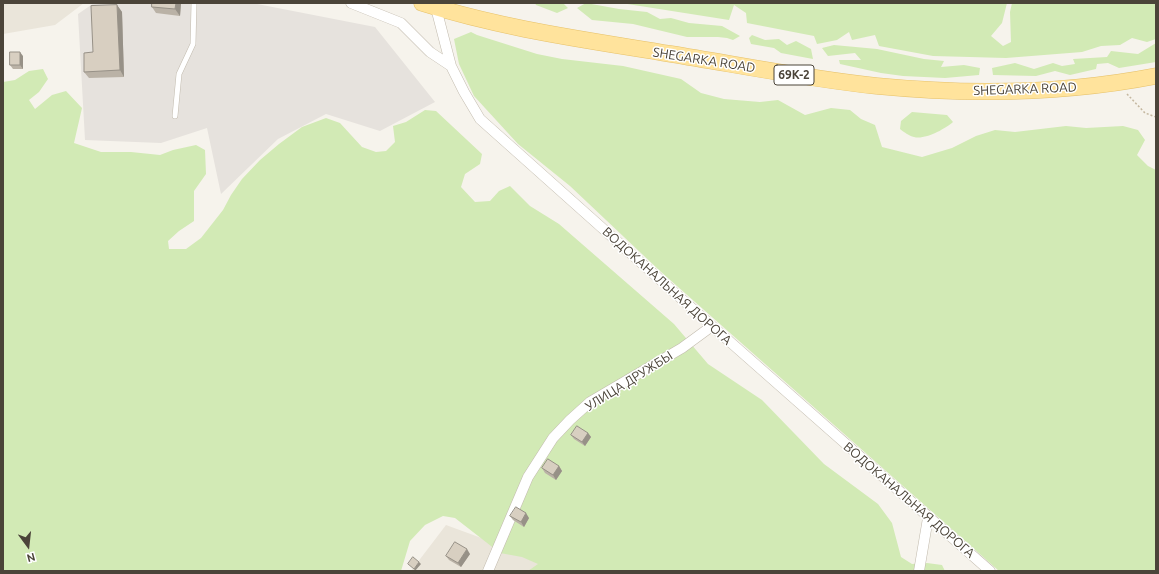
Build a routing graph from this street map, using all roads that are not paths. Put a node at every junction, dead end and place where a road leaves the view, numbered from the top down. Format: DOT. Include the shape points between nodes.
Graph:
graph roads {
  1 [pos="194,3"];
  2 [pos="351,3"];
  3 [pos="429,5"];
  4 [pos="451,66"];
  5 [pos="1156,76"];
  6 [pos="175,116"];
  7 [pos="712,326"];
  8 [pos="928,518"];
  9 [pos="488,571"];
  10 [pos="920,571"];
  11 [pos="990,571"];
  1 -- 6 [label="lane" via="193,44 179,74"];
  2 -- 4 [label="street, ВОДОКАНАЛЬНАЯ ДОРОГА" via="401,23 430,52"];
  3 -- 4 [label="street"];
  3 -- 5 [label="main road, SHEGARKA ROAD / 69К-2" via="486,21 545,33 814,78 877,86 939,91 1022,91 1062,89"];
  4 -- 7 [label="street, ВОДОКАНАЛЬНАЯ ДОРОГА" via="480,119"];
  7 -- 8 [label="street, ВОДОКАНАЛЬНАЯ ДОРОГА"];
  7 -- 9 [label="street, УЛИЦА ДРУЖБЫ" via="682,348 590,402 553,438 528,477"];
  8 -- 10 [label="street"];
  8 -- 11 [label="street, ВОДОКАНАЛЬНАЯ ДОРОГА"];
}
